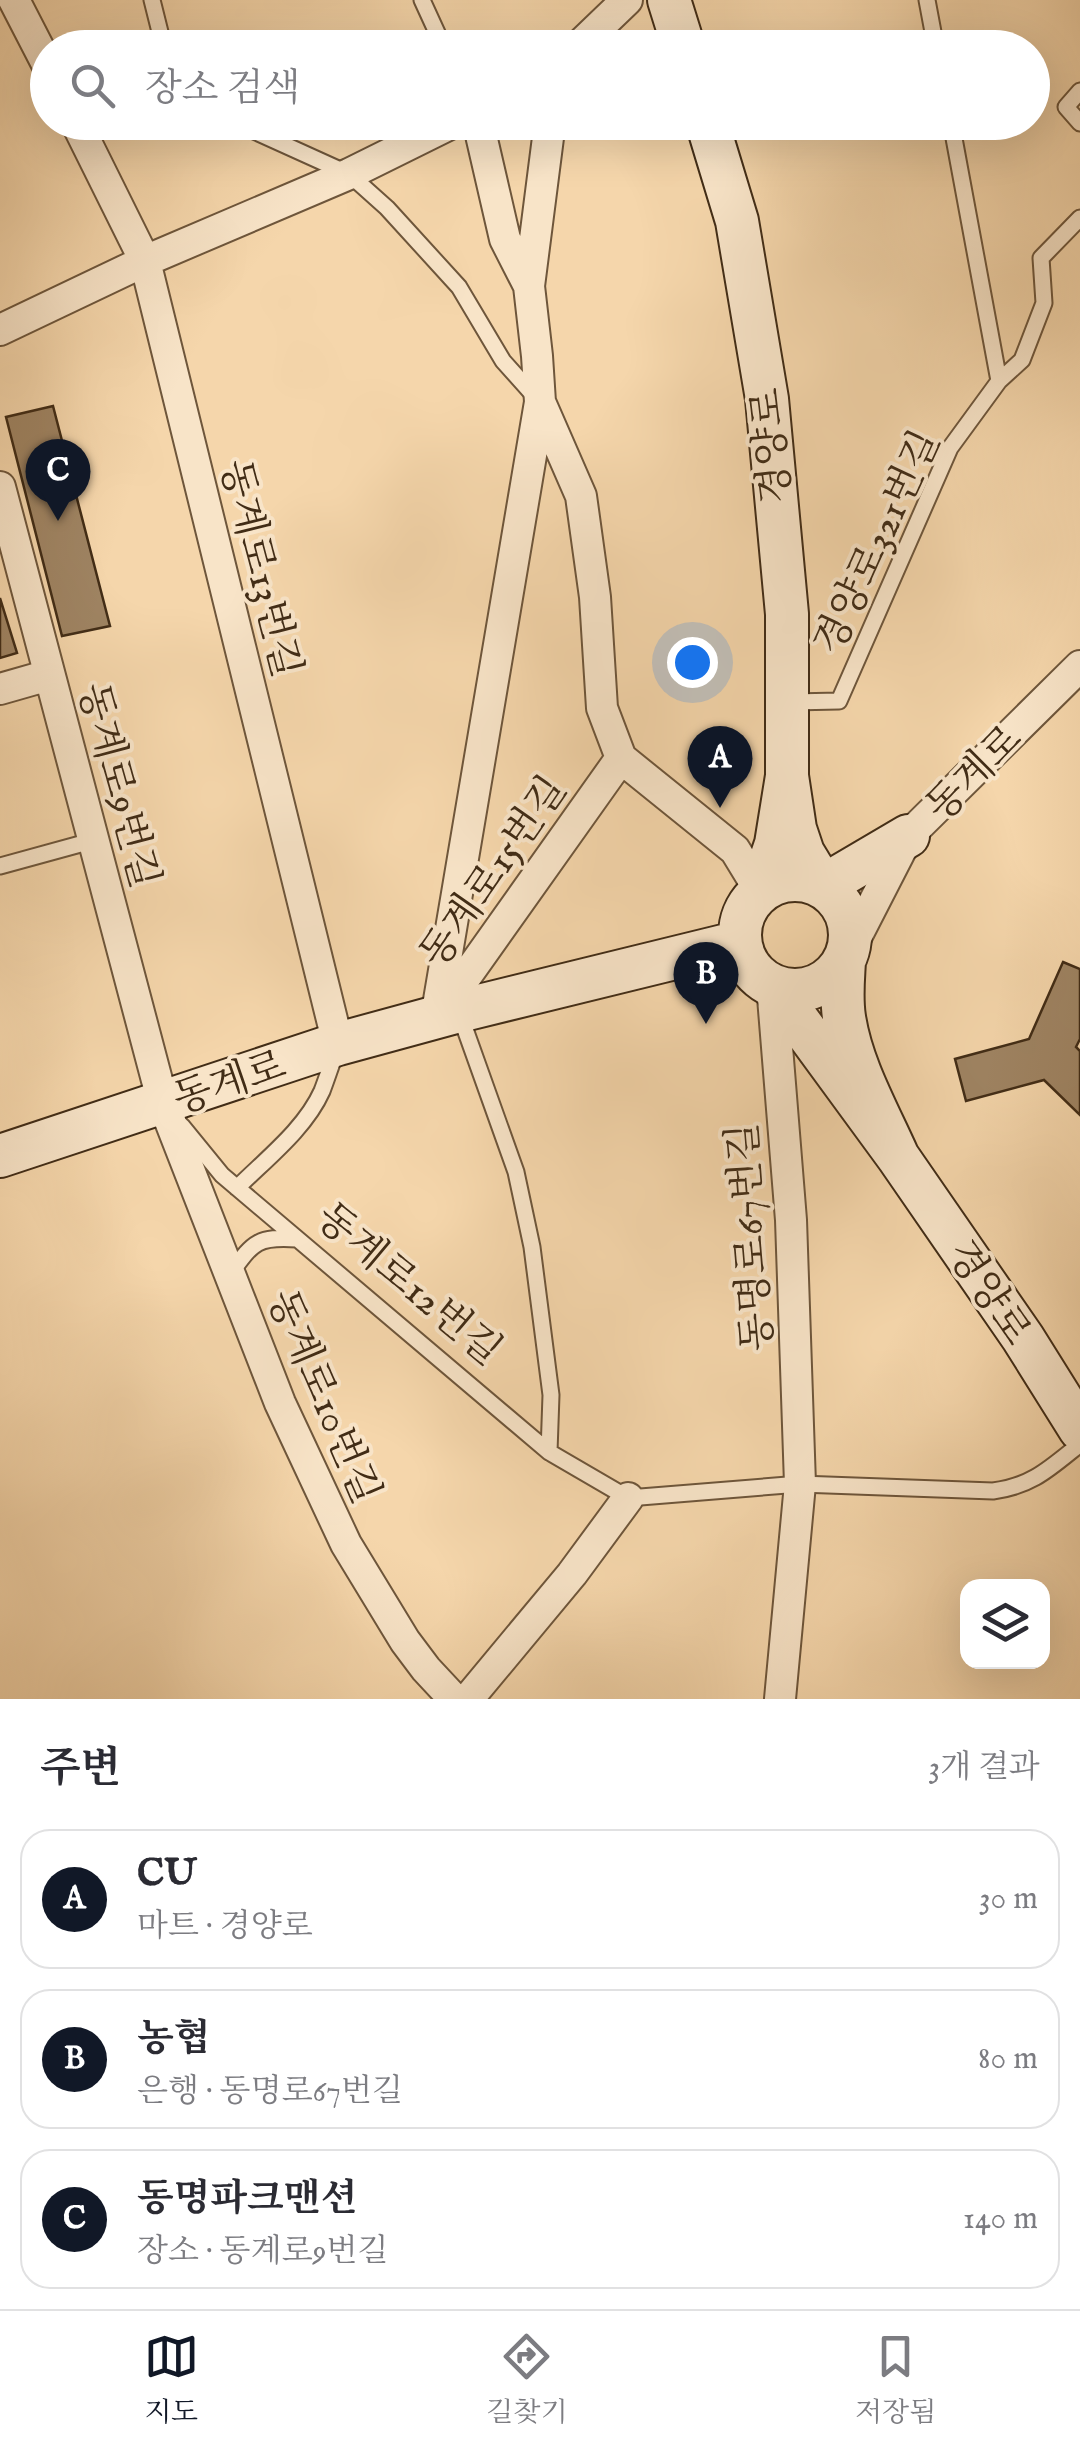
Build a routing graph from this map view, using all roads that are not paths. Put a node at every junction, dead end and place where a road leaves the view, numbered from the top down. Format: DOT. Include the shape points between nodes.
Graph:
graph roads {
  1 [pos="14,0"];
  2 [pos="152,0"];
  3 [pos="422,0"];
  4 [pos="627,0"];
  5 [pos="927,0"];
  6 [pos="160,30"];
  7 [pos="436,30"];
  8 [pos="596,30"];
  9 [pos="933,30"];
  10 [pos="30,31"];
  11 [pos="1080,90"];
  12 [pos="1080,123"];
  13 [pos="85,140"];
  14 [pos="274,140"];
  15 [pos="418,140"];
  16 [pos="482,140"];
  17 [pos="548,140"];
  18 [pos="713,140"];
  19 [pos="953,140"];
  20 [pos="349,174"];
  21 [pos="1080,218"];
  22 [pos="146,262"];
  23 [pos="529,286"];
  24 [pos="0,330"];
  25 [pos="999,381"];
  26 [pos="540,402"];
  27 [pos="0,487"];
  28 [pos="1080,666"];
  29 [pos="49,676"];
  30 [pos="0,689"];
  31 [pos="788,702"];
  32 [pos="621,758"];
  33 [pos="787,776"];
  34 [pos="908,836"];
  35 [pos="95,840"];
  36 [pos="0,866"];
  37 [pos="822,886"];
  38 [pos="760,891"];
  39 [pos="740,942"];
  40 [pos="846,957"];
  41 [pos="772,985"];
  42 [pos="447,1014"];
  43 [pos="338,1044"];
  44 [pos="163,1103"];
  45 [pos="0,1156"];
  46 [pos="898,1157"];
  47 [pos="237,1188"];
  48 [pos="296,1239"];
  49 [pos="230,1274"];
  50 [pos="1080,1428"];
  51 [pos="1080,1444"];
  52 [pos="549,1452"];
  53 [pos="800,1484"];
  54 [pos="628,1498"];
  55 [pos="454,1699"];
  56 [pos="468,1699"];
  57 [pos="780,1699"];
  1 -- 10 [label="street"];
  2 -- 6 [label="lane"];
  3 -- 7 [label="lane"];
  4 -- 8 [label="street"];
  5 -- 9 [label="lane"];
  11 -- 12 [label="lane" via="1066,107"];
  13 -- 22 [label="street, 동계로13번길"];
  14 -- 20 [label="lane"];
  15 -- 20 [label="street"];
  16 -- 23 [label="street, 동계로15번길" via="505,239"];
  17 -- 23 [label="street"];
  18 -- 31 [label="street, 경양로" via="737,220 767,400"];
  19 -- 25 [label="lane"];
  20 -- 22 [label="street"];
  20 -- 26 [label="lane, 동계로15번길" via="459,287 503,361"];
  21 -- 25 [label="lane, 경양로321번길" via="1041,258 1044,303 1022,360"];
  22 -- 24 [label="street"];
  22 -- 43 [label="street, 동계로13번길"];
  23 -- 26 [label="street, 동계로15번길"];
  25 -- 31 [label="lane, 경양로321번길" via="950,448 839,701"];
  26 -- 32 [label="street, 동계로15번길" via="582,496 602,708"];
  26 -- 42 [label="street, 동계로15번길"];
  27 -- 29 [label="street, 동계로9번길"];
  28 -- 34 [label="street, 동계로"];
  29 -- 30 [label="street"];
  29 -- 35 [label="street, 동계로9번길"];
  31 -- 33 [label="street, 경양로"];
  32 -- 38 [label="street" via="735,850"];
  32 -- 42 [label="street, 동계로15번길"];
  33 -- 37 [label="street, 경양로" via="795,829"];
  33 -- 38 [label="street"];
  34 -- 37 [label="street"];
  34 -- 40 [label="street, 동계로"];
  35 -- 36 [label="lane"];
  35 -- 44 [label="street, 동계로9번길"];
  37 -- 38 [label="street" via="791,879"];
  37 -- 40 [label="street, 경양로" via="850,922"];
  38 -- 39 [label="street" via="742,920"];
  39 -- 41 [label="street, 경양로" via="750,968"];
  39 -- 42 [label="street, 동계로"];
  40 -- 41 [label="street" via="820,984 804,990"];
  40 -- 46 [label="street, 경양로" via="844,1018"];
  41 -- 46 [label="street, 경양로"];
  41 -- 53 [label="street, 동명로67번길" via="791,1220"];
  42 -- 43 [label="street, 동계로"];
  42 -- 52 [label="lane" via="516,1172 552,1395"];
  43 -- 44 [label="street, 동계로"];
  43 -- 47 [label="lane" via="309,1112"];
  44 -- 45 [label="street, 동계로"];
  44 -- 47 [label="lane, 동계로12번길"];
  44 -- 49 [label="street, 동계로10번길"];
  46 -- 50 [label="street, 경양로"];
  47 -- 48 [label="lane, 동계로12번길"];
  48 -- 49 [label="lane" via="259,1241"];
  48 -- 52 [label="lane, 동계로12번길"];
  49 -- 55 [label="street, 동계로10번길" via="346,1544 405,1641"];
  51 -- 53 [label="lane" via="1033,1480 1003,1490"];
  52 -- 54 [label="lane, 동계로12번길"];
  53 -- 54 [label="lane"];
  53 -- 57 [label="street, 동명로67번길"];
  54 -- 56 [label="street"];
}
